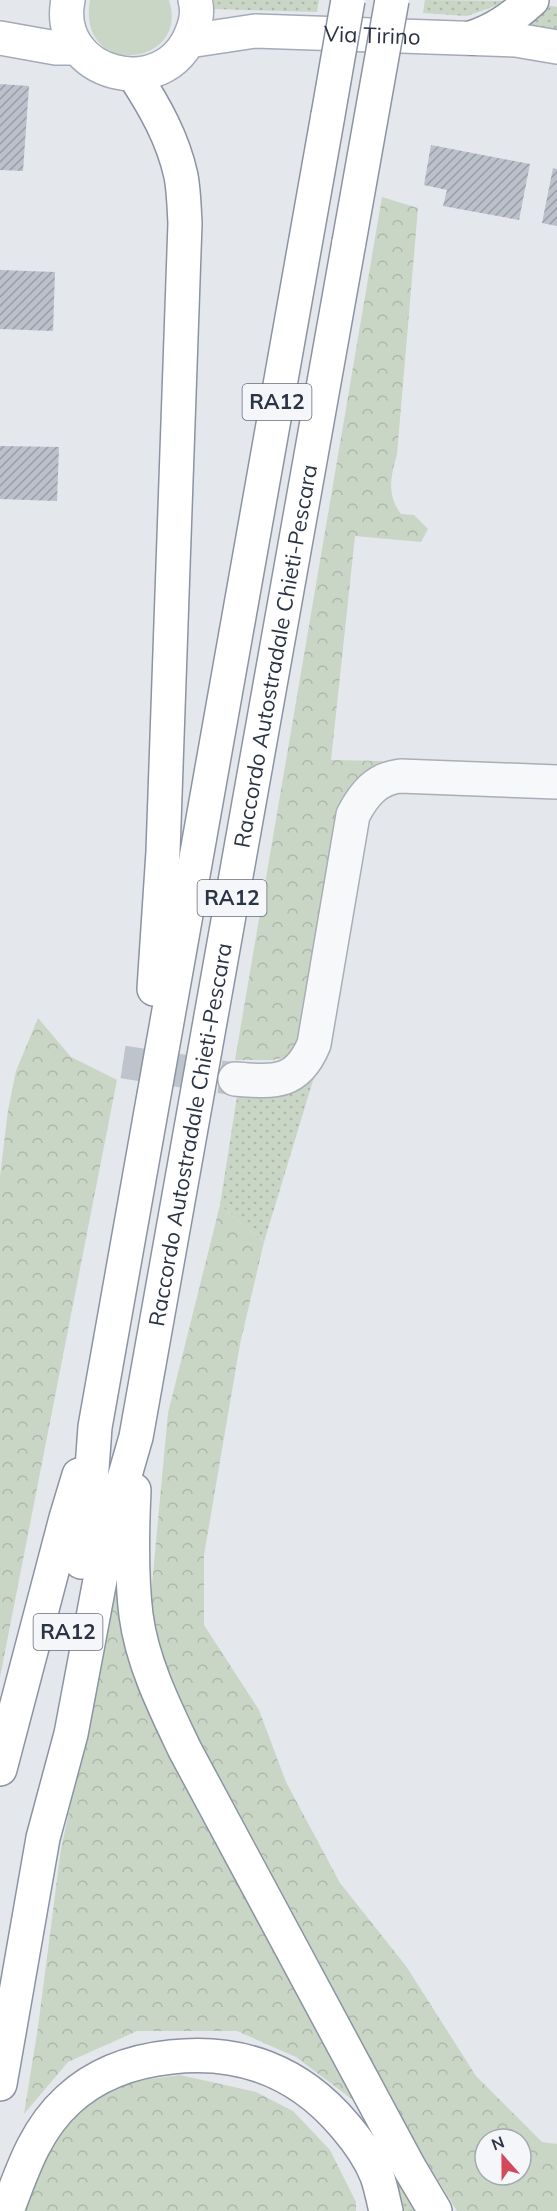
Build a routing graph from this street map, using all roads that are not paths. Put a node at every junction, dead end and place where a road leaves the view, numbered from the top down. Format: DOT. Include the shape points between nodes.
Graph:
graph roads {
  1 [pos="68,0"];
  2 [pos="195,0"];
  3 [pos="348,0"];
  4 [pos="392,0"];
  5 [pos="532,0"];
  6 [pos="0,38"];
  7 [pos="471,38"];
  8 [pos="189,41"];
  9 [pos="557,47"];
  10 [pos="78,48"];
  11 [pos="134,75"];
  12 [pos="557,782"];
  13 [pos="235,1079"];
  14 [pos="142,1160"];
  15 [pos="95,1427"];
  16 [pos="136,1437"];
  17 [pos="0,1769"];
  18 [pos="44,1838"];
  19 [pos="0,2084"];
  20 [pos="7,2211"];
  21 [pos="386,2211"];
  22 [pos="435,2211"];
  1 -- 10 [label="main road" via="69,30"];
  2 -- 8 [label="main road" via="195,23"];
  3 -- 14 [label="main road, Raccordo Autostradale Chieti-Pescara / RA12, bridge"];
  4 -- 16 [label="main road, Raccordo Autostradale Chieti-Pescara / RA12, bridge"];
  5 -- 7 [label="main road" via="505,23"];
  6 -- 10 [label="main road"];
  7 -- 8 [label="main road, Via Tirino" via="255,31"];
  7 -- 9 [label="main road, Via Tirino"];
  8 -- 11 [label="main road" via="175,59 156,71"];
  10 -- 11 [label="main road" via="113,73"];
  11 -- 14 [label="main road" via="155,106 172,143 181,178 185,223 163,852"];
  12 -- 13 [label="lane" via="400,776 371,788 353,815 309,1056 305,1064 285,1078"];
  14 -- 15 [label="main road, Raccordo Autostradale Chieti-Pescara / RA12"];
  15 -- 17 [label="main road" via="66,1518"];
  15 -- 18 [label="main road, Raccordo Autostradale Chieti-Pescara / RA12" via="88,1524 51,1732"];
  16 -- 18 [label="main road, Raccordo Autostradale Chieti-Pescara / RA12" via="110,1527 71,1734"];
  16 -- 22 [label="main road" via="132,1538 136,1617 164,1706"];
  18 -- 19 [label="main road, Raccordo Autostradale Chieti-Pescara / RA12"];
  20 -- 21 [label="main road" via="37,2138 67,2100 100,2076 146,2059 193,2054 237,2059 275,2070 328,2106 357,2141 376,2174"];
}
